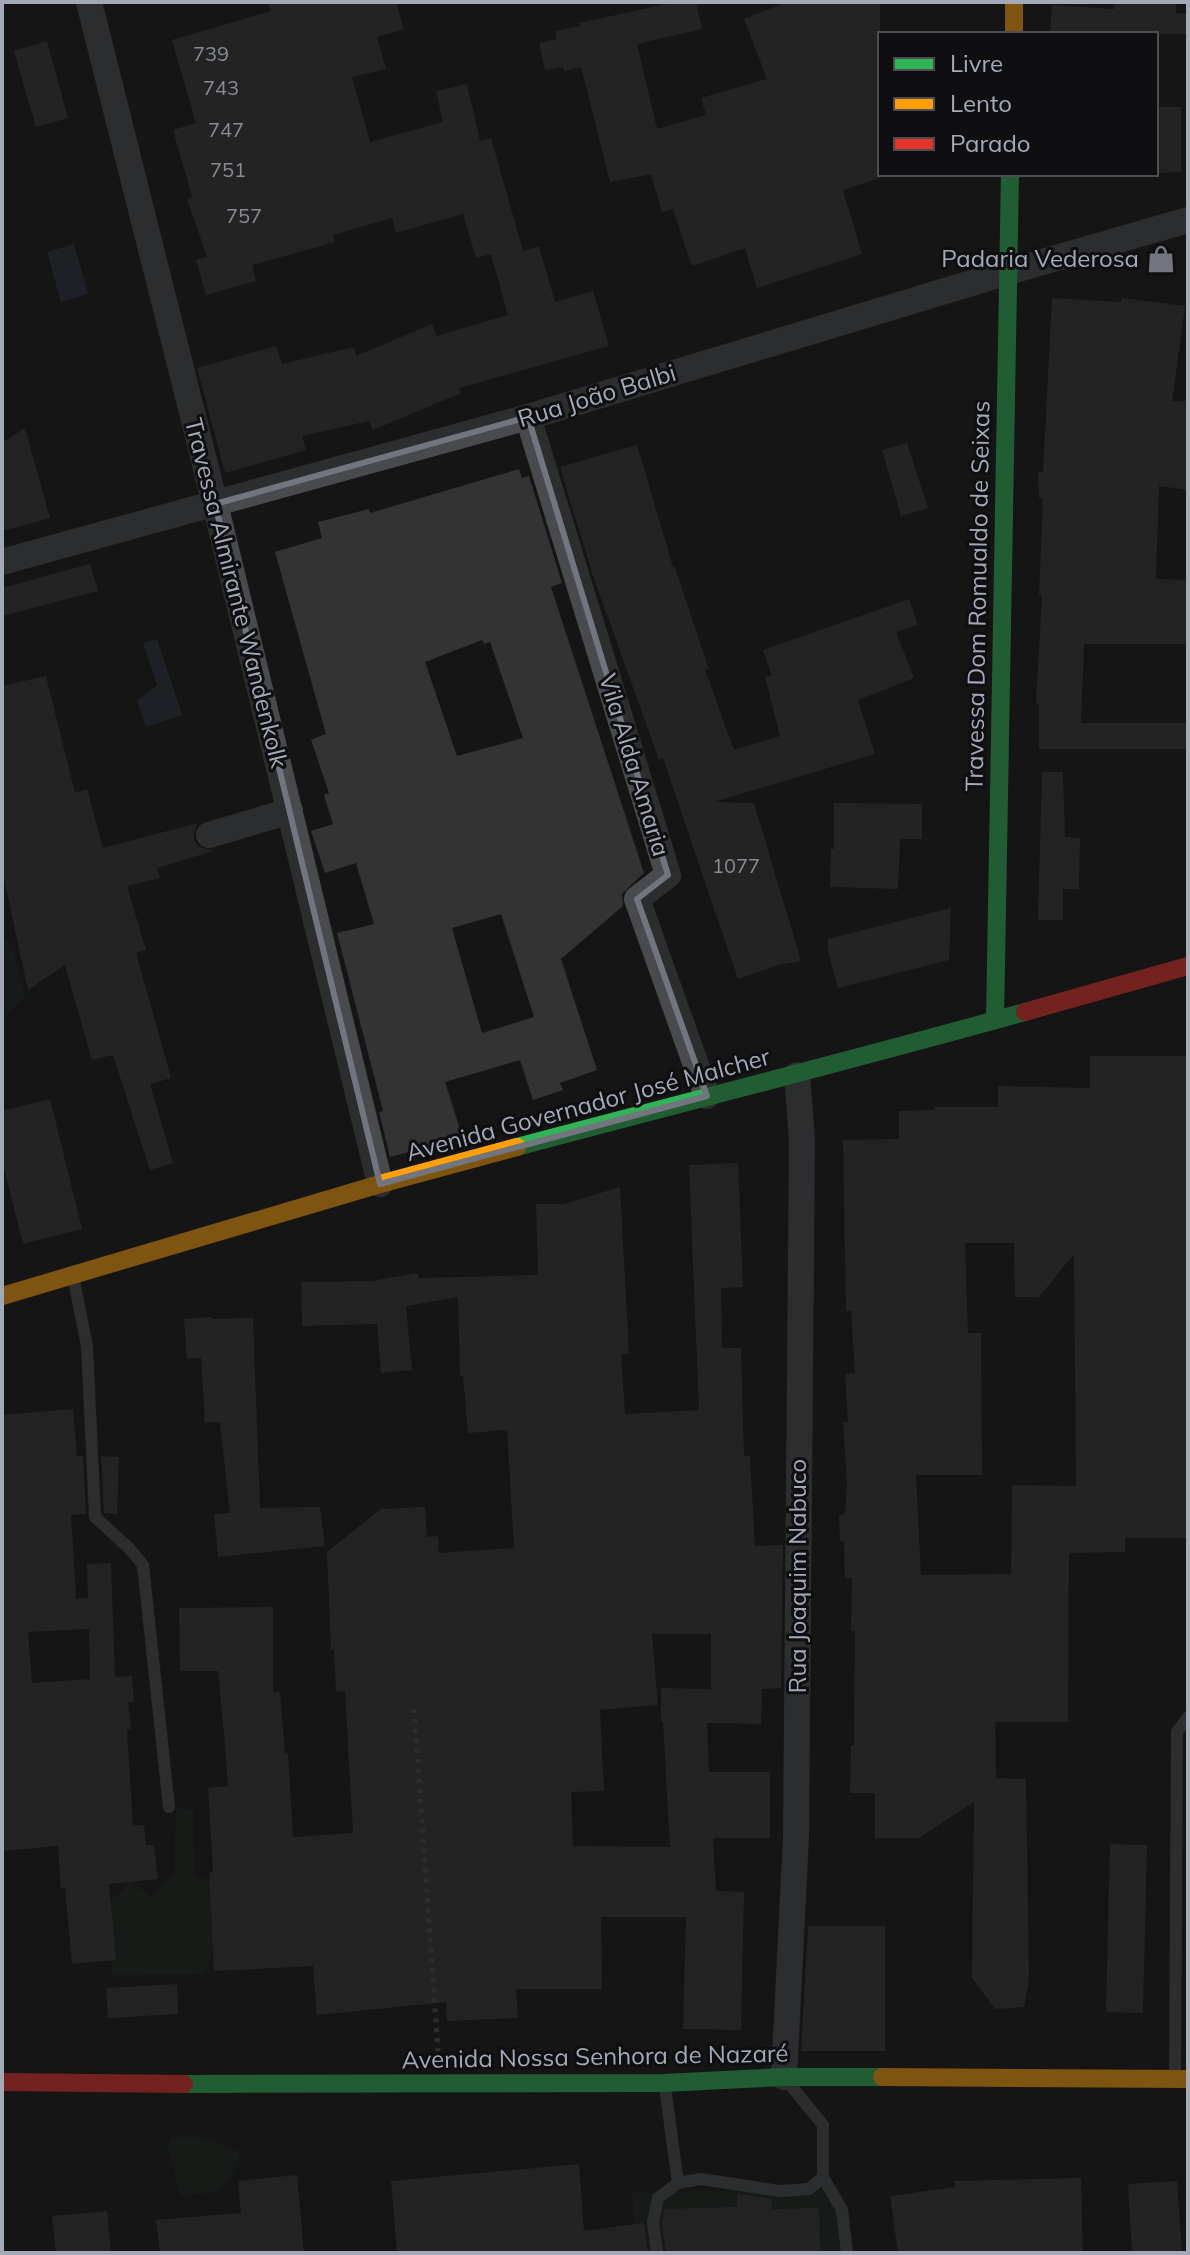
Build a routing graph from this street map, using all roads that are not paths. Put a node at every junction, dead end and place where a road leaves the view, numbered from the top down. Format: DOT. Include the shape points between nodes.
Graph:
graph roads {
  1 [pos="89,2"];
  2 [pos="1014,2"];
  3 [pos="1014,32"];
  4 [pos="1010,176"];
  5 [pos="1188,220"];
  6 [pos="1008,272"];
  7 [pos="528,417"];
  8 [pos="215,504"];
  9 [pos="2,562"];
  10 [pos="290,811"];
  11 [pos="209,835"];
  12 [pos="1188,966"];
  13 [pos="995,1019"];
  14 [pos="797,1075"];
  15 [pos="707,1096"];
  16 [pos="380,1184"];
  17 [pos="73,1276"];
  18 [pos="2,1296"];
  19 [pos="1188,1717"];
  20 [pos="169,1807"];
  21 [pos="784,2077"];
  22 [pos="1182,2079"];
  23 [pos="2,2082"];
  24 [pos="664,2083"];
  25 [pos="823,2177"];
  26 [pos="678,2183"];
  27 [pos="657,2253"];
  28 [pos="847,2253"];
  1 -- 8 [label="street, Travessa Almirante Wandenkolk"];
  2 -- 3 [label="main road"];
  4 -- 6 [label="main road, Travessa Dom Romualdo de Seixas"];
  5 -- 6 [label="street, Rua João Balbi"];
  6 -- 7 [label="street, Rua João Balbi"];
  6 -- 13 [label="main road, Travessa Dom Romualdo de Seixas"];
  7 -- 8 [label="street, Rua João Balbi"];
  7 -- 15 [label="street, Vila Alda Amaria" via="668,875 637,899"];
  8 -- 9 [label="street, Rua João Balbi"];
  8 -- 10 [label="street, Travessa Almirante Wandenkolk"];
  10 -- 11 [label="street"];
  10 -- 16 [label="street, Travessa Almirante Wandenkolk"];
  12 -- 13 [label="main road, Avenida Governador José Malcher"];
  13 -- 14 [label="main road, Avenida Governador José Malcher"];
  14 -- 15 [label="main road, Avenida Governador José Malcher"];
  14 -- 21 [label="street, Rua Joaquim Nabuco" via="802,1155 796,1822"];
  15 -- 16 [label="main road, Avenida Governador José Malcher"];
  16 -- 17 [label="main road, Avenida Governador José Malcher"];
  17 -- 18 [label="main road, Avenida Governador José Malcher"];
  17 -- 20 [label="lane" via="87,1346 95,1517 143,1565"];
  19 -- 22 [label="lane" via="1177,1732"];
  21 -- 22 [label="main road, Avenida Nossa Senhora de Nazaré"];
  21 -- 24 [label="main road, Avenida Nossa Senhora de Nazaré"];
  21 -- 25 [label="lane" via="823,2125"];
  23 -- 24 [label="main road, Avenida Nossa Senhora de Nazaré"];
  24 -- 26 [label="lane"];
  25 -- 26 [label="lane" via="809,2189 780,2191 701,2179"];
  25 -- 28 [label="lane" via="842,2210"];
  26 -- 27 [label="lane" via="658,2198 653,2222"];
}
